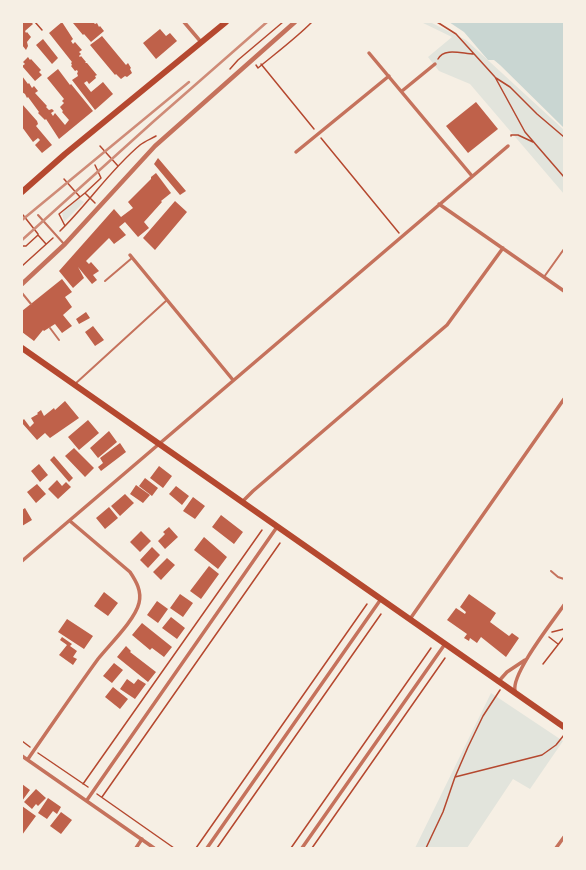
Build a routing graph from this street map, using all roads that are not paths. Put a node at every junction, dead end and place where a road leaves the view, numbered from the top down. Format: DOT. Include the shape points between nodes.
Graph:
graph roads {
  1 [pos="184,22"];
  2 [pos="226,22"];
  3 [pos="295,22"];
  4 [pos="201,42"];
  5 [pos="369,53"];
  6 [pos="435,64"];
  7 [pos="389,76"];
  8 [pos="402,92"];
  9 [pos="508,146"];
  10 [pos="296,152"];
  11 [pos="472,176"];
  12 [pos="23,190"];
  13 [pos="439,204"];
  14 [pos="38,215"];
  15 [pos="65,244"];
  16 [pos="503,248"];
  17 [pos="564,249"];
  18 [pos="131,257"];
  19 [pos="544,277"];
  20 [pos="105,280"];
  21 [pos="22,284"];
  22 [pos="564,291"];
  23 [pos="22,293"];
  24 [pos="168,300"];
  25 [pos="31,304"];
  26 [pos="50,328"];
  27 [pos="59,340"];
  28 [pos="22,348"];
  29 [pos="233,380"];
  30 [pos="74,385"];
  31 [pos="564,399"];
  32 [pos="159,444"];
  33 [pos="242,502"];
  34 [pos="70,520"];
  35 [pos="277,527"];
  36 [pos="22,561"];
  37 [pos="551,571"];
  38 [pos="564,579"];
  39 [pos="381,600"];
  40 [pos="564,605"];
  41 [pos="410,620"];
  42 [pos="445,644"];
  43 [pos="526,659"];
  44 [pos="500,683"];
  45 [pos="516,693"];
  46 [pos="564,727"];
  47 [pos="22,756"];
  48 [pos="28,760"];
  49 [pos="87,800"];
  50 [pos="564,837"];
  51 [pos="142,839"];
  52 [pos="136,848"];
  53 [pos="154,848"];
  54 [pos="207,848"];
  55 [pos="302,848"];
  56 [pos="556,848"];
  1 -- 4 [label="street"];
  2 -- 4 [label="main road"];
  3 -- 15 [label="street" via="155,146"];
  4 -- 12 [label="main road"];
  5 -- 7 [label="street"];
  6 -- 8 [label="street"];
  7 -- 8 [label="street"];
  7 -- 10 [label="street"];
  8 -- 11 [label="street"];
  9 -- 11 [label="street"];
  11 -- 13 [label="street"];
  13 -- 16 [label="street"];
  13 -- 29 [label="street"];
  14 -- 15 [label="lane"];
  15 -- 21 [label="street"];
  16 -- 19 [label="street"];
  16 -- 33 [label="street" via="452,321"];
  17 -- 19 [label="lane"];
  18 -- 20 [label="lane"];
  18 -- 24 [label="street"];
  19 -- 22 [label="street"];
  23 -- 25 [label="lane"];
  24 -- 29 [label="street"];
  24 -- 30 [label="lane"];
  26 -- 27 [label="lane"];
  28 -- 30 [label="main road"];
  29 -- 32 [label="street"];
  30 -- 32 [label="main road"];
  31 -- 41 [label="street"];
  32 -- 33 [label="main road"];
  32 -- 34 [label="street"];
  33 -- 35 [label="main road"];
  34 -- 36 [label="street"];
  34 -- 48 [label="street" via="130,572 136,580 140,601 137,612 99,658"];
  35 -- 39 [label="main road"];
  35 -- 49 [label="street"];
  37 -- 38 [label="lane"];
  39 -- 41 [label="main road"];
  39 -- 54 [label="street"];
  40 -- 43 [label="street"];
  41 -- 42 [label="main road"];
  42 -- 44 [label="main road"];
  42 -- 55 [label="street"];
  43 -- 44 [label="street" via="504,674"];
  43 -- 45 [label="street" via="515,683"];
  44 -- 45 [label="main road"];
  45 -- 46 [label="main road"];
  47 -- 48 [label="street"];
  48 -- 49 [label="street"];
  49 -- 51 [label="street"];
  50 -- 56 [label="street"];
  51 -- 52 [label="street"];
  51 -- 53 [label="street"];
}
